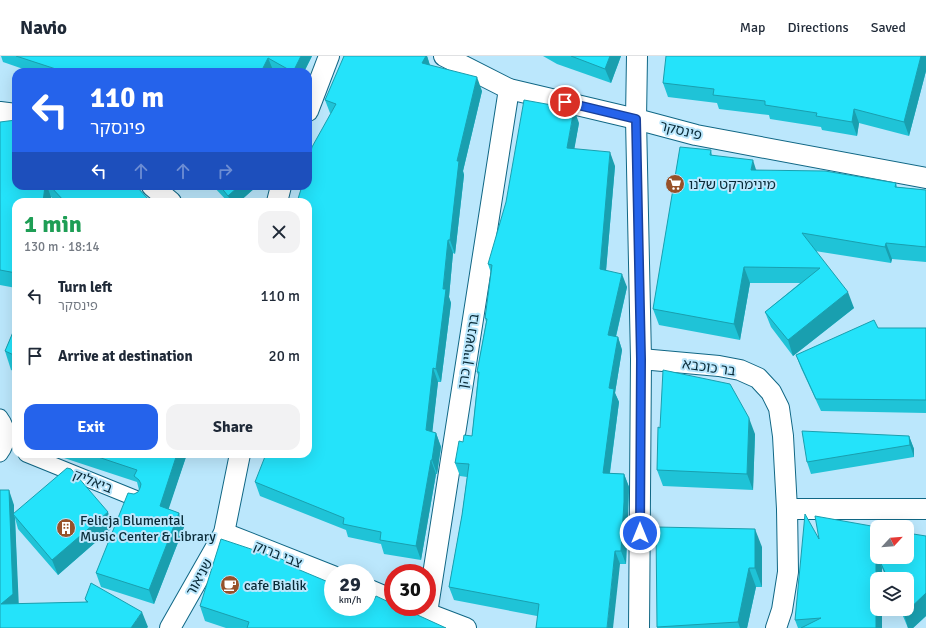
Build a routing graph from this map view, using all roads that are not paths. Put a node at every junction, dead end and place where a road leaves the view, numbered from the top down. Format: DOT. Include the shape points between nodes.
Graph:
graph roads {
  1 [pos="329,56"];
  2 [pos="444,56"];
  3 [pos="637,56"];
  4 [pos="509,89"];
  5 [pos="312,101"];
  6 [pos="0,112"];
  7 [pos="12,114"];
  8 [pos="636,119"];
  9 [pos="926,178"];
  10 [pos="157,190"];
  11 [pos="166,198"];
  12 [pos="641,359"];
  13 [pos="0,417"];
  14 [pos="7,450"];
  15 [pos="36,458"];
  16 [pos="239,458"];
  17 [pos="137,499"];
  18 [pos="787,509"];
  19 [pos="926,509"];
  20 [pos="224,532"];
  21 [pos="427,564"];
  22 [pos="324,572"];
  23 [pos="435,616"];
  24 [pos="170,628"];
  25 [pos="466,628"];
  26 [pos="639,628"];
  27 [pos="776,628"];
  1 -- 5 [label="street"];
  2 -- 4 [label="street, פינסקר"];
  3 -- 8 [label="street"];
  4 -- 8 [label="street, פינסקר"];
  4 -- 21 [label="street, ברנשטיין כהן"];
  6 -- 7 [label="street"];
  8 -- 9 [label="street, פינסקר" via="696,135"];
  8 -- 12 [label="street"];
  10 -- 11 [label="street"];
  12 -- 18 [label="street, בר כוכבא" via="740,370 758,378 771,392 779,408"];
  12 -- 26 [label="street"];
  13 -- 14 [label="street" via="7,431"];
  15 -- 17 [label="street, ביאליק"];
  16 -- 20 [label="street, שניאור"];
  18 -- 19 [label="street"];
  18 -- 27 [label="street, בר כוכבא" via="788,572 782,610"];
  20 -- 22 [label="street, צבי ברוק"];
  20 -- 24 [label="street, שניאור"];
  23 -- 25 [label="street"];
}
